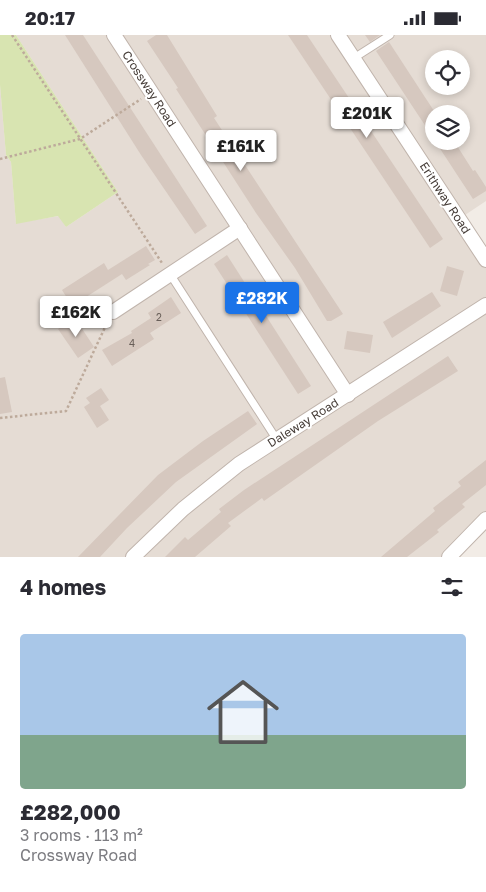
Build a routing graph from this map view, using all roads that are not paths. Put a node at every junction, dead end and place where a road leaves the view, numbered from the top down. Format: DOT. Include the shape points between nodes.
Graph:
graph roads {
  1 [pos="114,35"];
  2 [pos="338,35"];
  3 [pos="390,35"];
  4 [pos="354,59"];
  5 [pos="240,228"];
  6 [pos="486,260"];
  7 [pos="170,275"];
  8 [pos="486,305"];
  9 [pos="113,312"];
  10 [pos="348,395"];
  11 [pos="276,440"];
  12 [pos="486,519"];
  13 [pos="133,557"];
  14 [pos="449,557"];
  1 -- 5 [label="street, Crossway Road"];
  2 -- 4 [label="street, Erithway Road"];
  3 -- 4 [label="lane"];
  4 -- 6 [label="street, Erithway Road"];
  5 -- 7 [label="street"];
  5 -- 10 [label="street, Crossway Road"];
  7 -- 9 [label="street"];
  7 -- 11 [label="lane"];
  8 -- 10 [label="street, Daleway Road"];
  10 -- 11 [label="street, Daleway Road"];
  11 -- 13 [label="street, Daleway Road" via="207,489"];
  12 -- 14 [label="street"];
}
